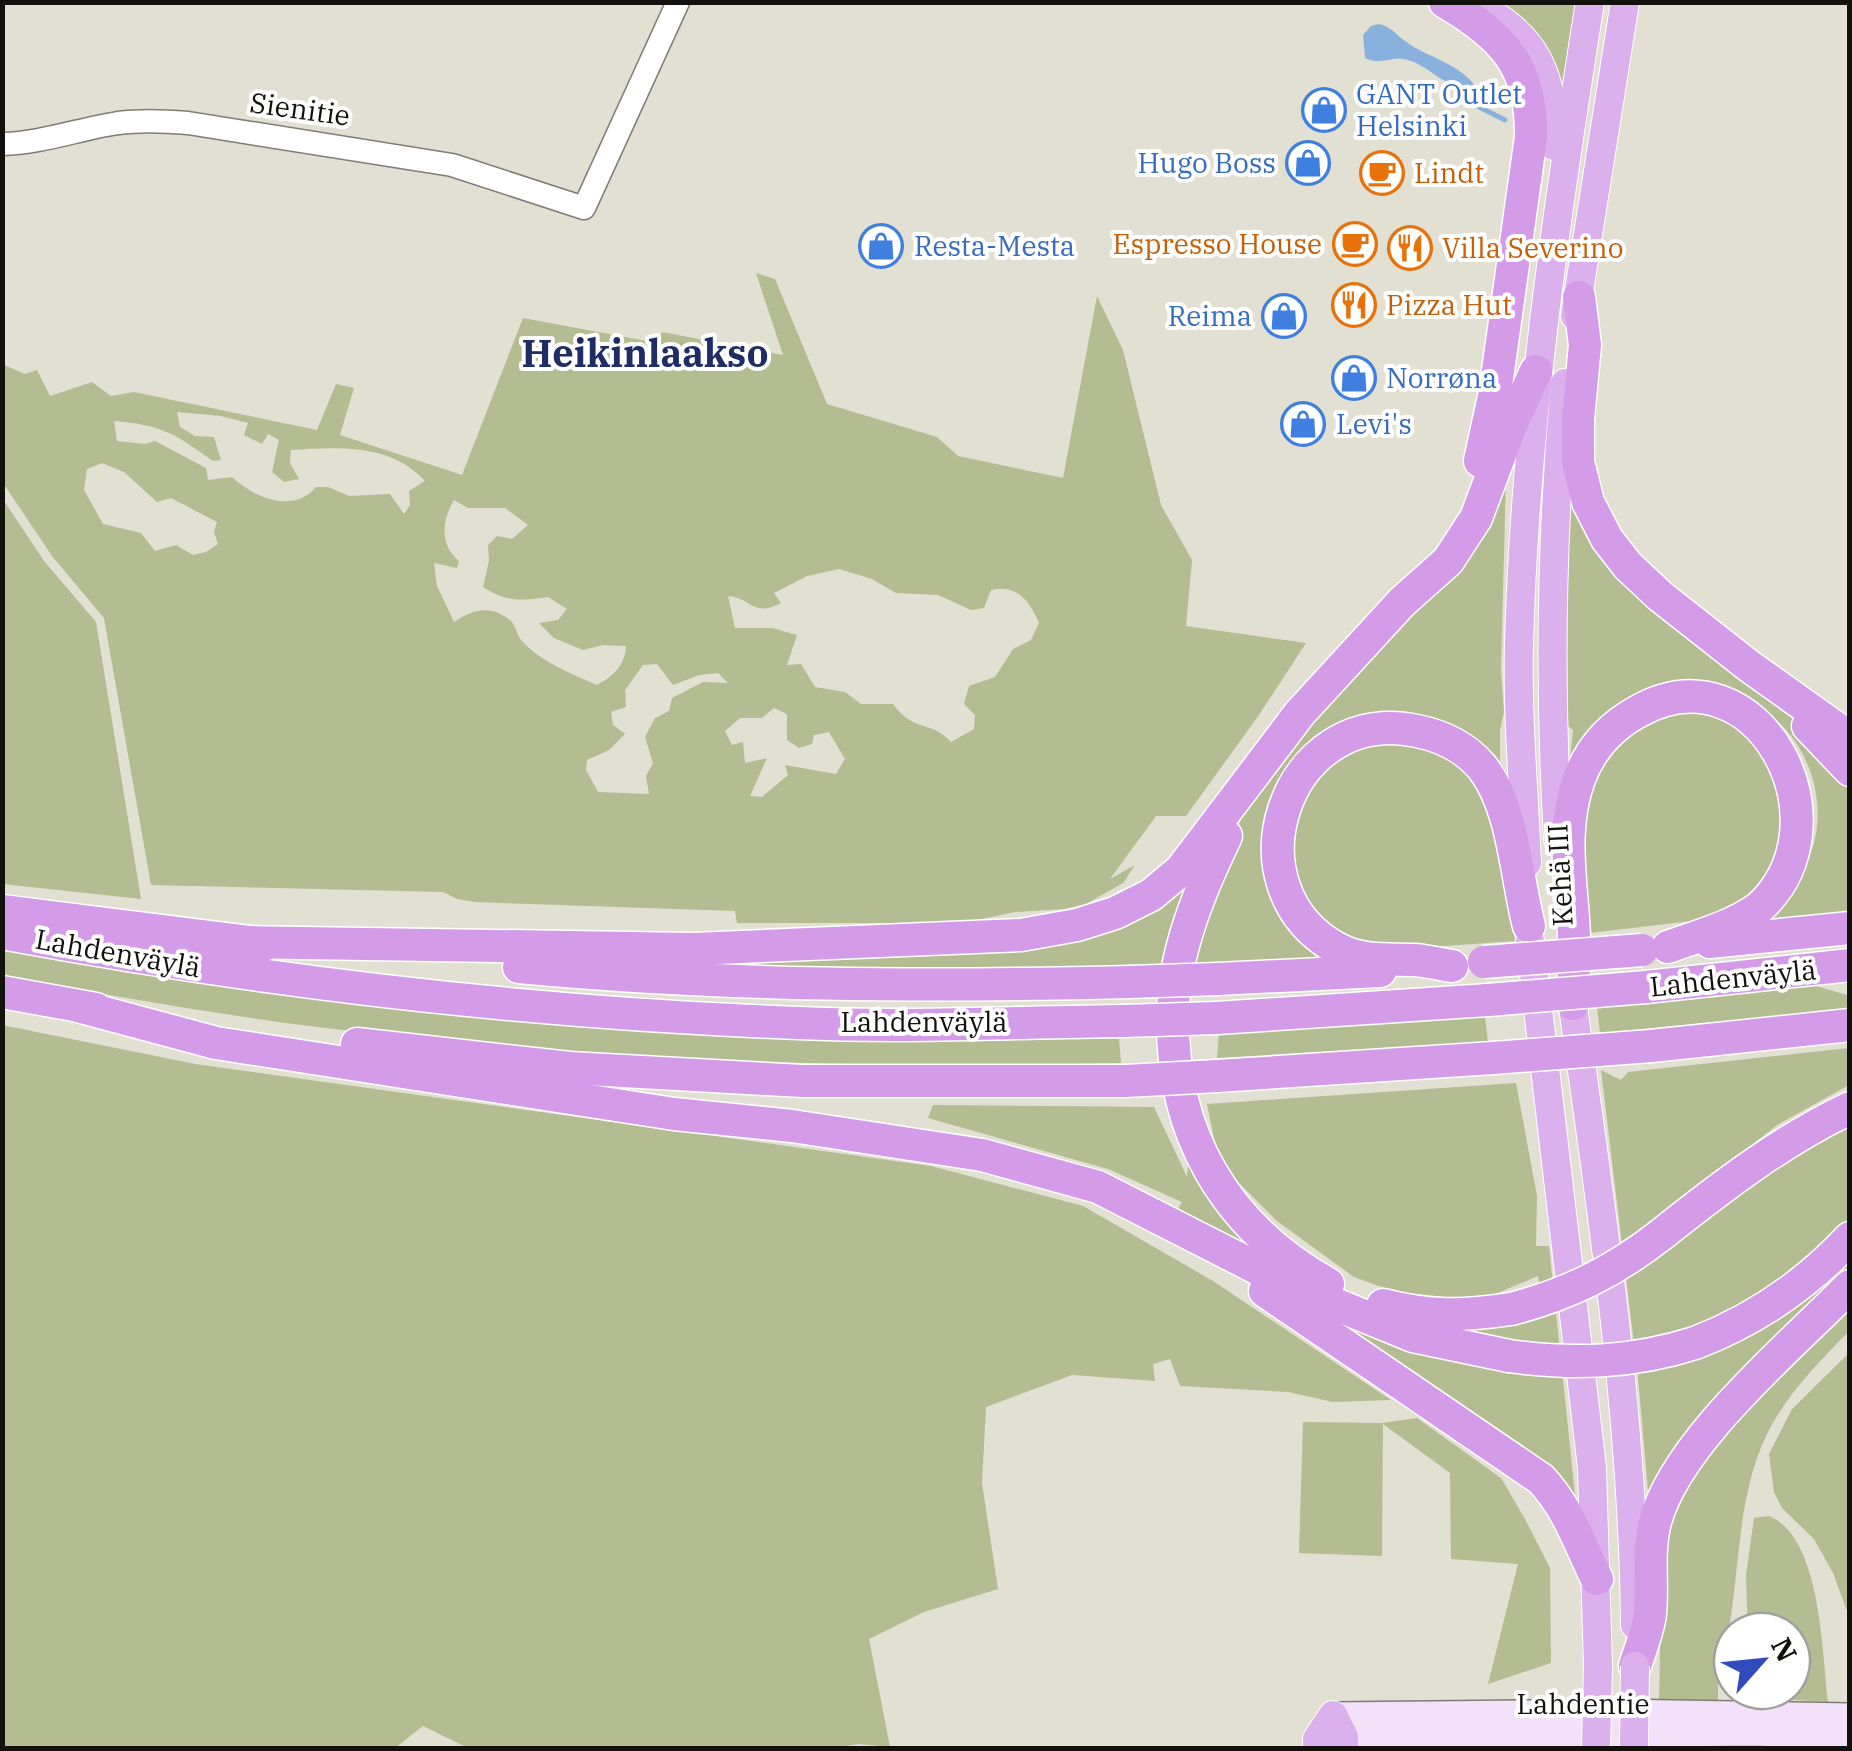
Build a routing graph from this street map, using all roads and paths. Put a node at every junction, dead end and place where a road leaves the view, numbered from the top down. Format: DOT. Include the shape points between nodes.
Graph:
graph roads {
  1 [pos="678,2"];
  2 [pos="1444,2"];
  3 [pos="1469,2"];
  4 [pos="1590,2"];
  5 [pos="1625,3"];
  6 [pos="2,144"];
  7 [pos="1554,227"];
  8 [pos="1579,297"];
  9 [pos="1536,371"];
  10 [pos="1402,602"];
  11 [pos="1750,666"];
  12 [pos="1850,738"];
  13 [pos="1266,756"];
  14 [pos="1850,770"];
  15 [pos="2,912"];
  16 [pos="1528,926"];
  17 [pos="1850,928"];
  18 [pos="2,933"];
  19 [pos="245,942"];
  20 [pos="1655,948"];
  21 [pos="1468,964"];
  22 [pos="1850,966"];
  23 [pos="2,992"];
  24 [pos="1573,1004"];
  25 [pos="78,1006"];
  26 [pos="1850,1025"];
  27 [pos="1850,1108"];
  28 [pos="1154,1215"];
  29 [pos="1850,1238"];
  30 [pos="1850,1286"];
  31 [pos="1597,1579"];
  32 [pos="1636,1666"];
  33 [pos="1850,1716"];
  34 [pos="1850,1736"];
  35 [pos="1331,1737"];
  36 [pos="1596,1748"];
  37 [pos="1634,1748"];
  1 -- 6 [label="street, Sienitie" via="584,208 452,165 188,123 117,123"];
  2 -- 10 [label="highway" via="1478,21 1513,58 1527,90 1532,137 1479,465 1446,538"];
  3 -- 7 [label="highway" via="1515,29 1546,77 1554,118"];
  4 -- 7 [label="highway, Kehä III"];
  5 -- 8 [label="highway, Kehä III"];
  7 -- 9 [label="highway, Kehä III"];
  8 -- 11 [label="highway" via="1585,345 1578,462 1588,502 1628,566"];
  8 -- 24 [label="highway, Kehä III" via="1561,424 1550,648 1561,904"];
  9 -- 10 [label="highway" via="1476,518 1448,561"];
  9 -- 16 [label="highway, Kehä III" via="1519,648"];
  10 -- 13 [label="highway"];
  11 -- 12 [label="highway"];
  11 -- 14 [label="highway"];
  13 -- 19 [label="highway" via="1196,853 1151,895 1098,919 1022,936 694,949"];
  13 -- 27 [label="highway, bridge" via="1188,931 1173,1011 1175,1048 1182,1106 1214,1180 1258,1232 1308,1273 1346,1294 1422,1315 1512,1310 1554,1298 1627,1261 1761,1159"];
  15 -- 19 [label="highway"];
  16 -- 21 [label="highway" via="1503,806 1473,758 1447,740 1410,729 1369,730 1332,745 1298,776 1282,813 1278,856 1290,898 1320,936 1342,951 1384,962"];
  16 -- 31 [label="highway, Kehä III" via="1592,1468"];
  17 -- 20 [label="highway"];
  18 -- 22 [label="highway, Lahdenväylä, bridge" via="239,974 566,1009 801,1024 1217,1018"];
  19 -- 21 [label="highway, bridge" via="572,972 936,986"];
  20 -- 21 [label="highway, bridge"];
  20 -- 24 [label="highway" via="1757,910 1789,878 1806,833 1804,787 1785,747 1753,717 1712,700 1690,697 1642,708 1586,760 1567,848"];
  23 -- 25 [label="highway, Lahdenväylä"];
  24 -- 32 [label="highway, Kehä III" via="1620,1384"];
  25 -- 26 [label="highway, Lahdenväylä, bridge" via="570,1068 802,1081 1126,1081 1652,1046"];
  25 -- 28 [label="highway" via="216,1043 982,1155 1098,1187"];
  28 -- 29 [label="highway, bridge" via="1298,1289 1413,1336 1552,1362 1641,1358 1724,1332 1785,1296"];
  28 -- 31 [label="highway" via="1530,1470 1560,1499"];
  30 -- 32 [label="highway" via="1746,1390 1674,1475 1650,1547 1650,1615"];
  31 -- 36 [label="highway, Kehä III, bridge"];
  32 -- 37 [label="highway, Kehä III, bridge"];
  33 -- 35 [label="main road, Lahdentie" via="1615,1712"];
  34 -- 35 [label="main road, Lahdentie"];
}
